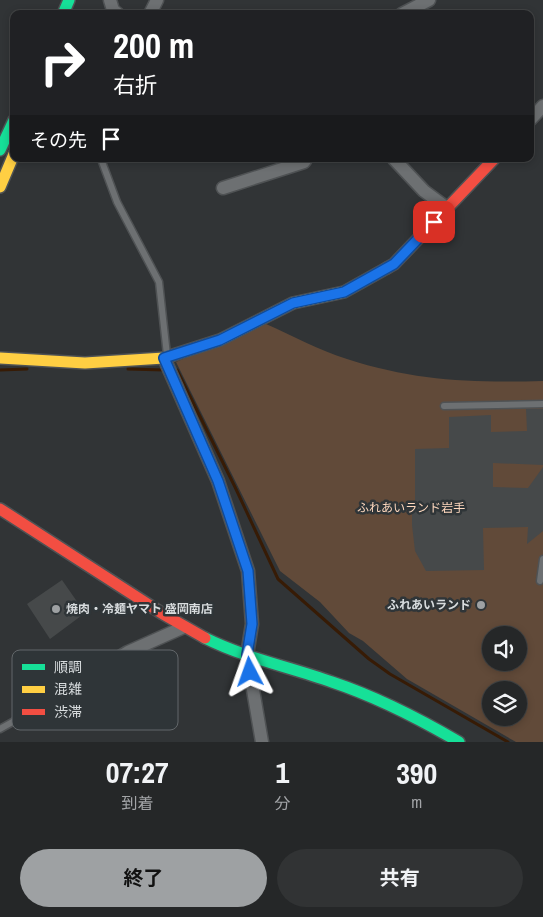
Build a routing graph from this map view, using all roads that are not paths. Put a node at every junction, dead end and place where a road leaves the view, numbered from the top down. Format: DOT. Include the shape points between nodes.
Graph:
graph roads {
  1 [pos="430,0"];
  2 [pos="410,10"];
  3 [pos="543,106"];
  4 [pos="534,116"];
  5 [pos="10,129"];
  6 [pos="0,150"];
  7 [pos="10,162"];
  8 [pos="102,162"];
  9 [pos="304,162"];
  10 [pos="397,162"];
  11 [pos="491,162"];
  12 [pos="0,186"];
  13 [pos="223,188"];
  14 [pos="447,208"];
  15 [pos="0,358"];
  16 [pos="166,359"];
  17 [pos="543,404"];
  18 [pos="444,406"];
  19 [pos="0,509"];
  20 [pos="543,560"];
  21 [pos="540,581"];
  22 [pos="184,627"];
  23 [pos="132,650"];
  24 [pos="247,655"];
  25 [pos="12,722"];
  26 [pos="0,729"];
  27 [pos="262,742"];
  28 [pos="459,742"];
  1 -- 2 [label="street"];
  3 -- 4 [label="street"];
  5 -- 6 [label="main road"];
  7 -- 12 [label="main road"];
  8 -- 16 [label="lane" via="117,202 159,282"];
  9 -- 13 [label="street"];
  10 -- 14 [label="street" via="424,191"];
  11 -- 14 [label="main road"];
  14 -- 16 [label="main road" via="394,264 344,292 293,303 220,340"];
  15 -- 16 [label="main road" via="85,363"];
  16 -- 24 [label="street" via="218,481 248,571 252,624"];
  17 -- 18 [label="lane"];
  19 -- 22 [label="main road"];
  20 -- 21 [label="lane"];
  22 -- 23 [label="street"];
  22 -- 24 [label="main road"];
  24 -- 27 [label="street"];
  24 -- 28 [label="main road" via="335,682 384,702 429,723"];
  25 -- 26 [label="lane"];
}
